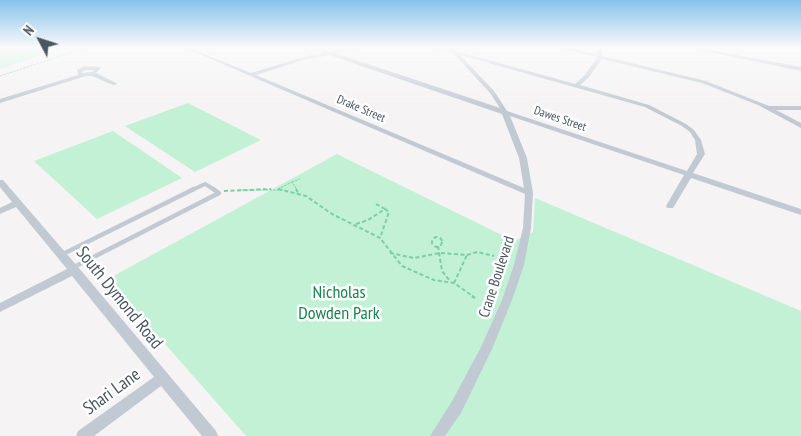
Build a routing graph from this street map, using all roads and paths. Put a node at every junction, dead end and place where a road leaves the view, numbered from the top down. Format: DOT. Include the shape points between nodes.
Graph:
graph roads {
  1 [pos="26,67"];
  2 [pos="233,67"];
  3 [pos="275,67"];
  4 [pos="373,67"];
  5 [pos="469,67"];
  6 [pos="513,67"];
  7 [pos="594,67"];
  8 [pos="645,67"];
  9 [pos="251,75"];
  10 [pos="0,76"];
  11 [pos="116,84"];
  12 [pos="576,86"];
  13 [pos="0,101"];
  14 [pos="769,108"];
  15 [pos="801,108"];
  16 [pos="505,112"];
  17 [pos="801,126"];
  18 [pos="689,175"];
  19 [pos="300,179"];
  20 [pos="0,182"];
  21 [pos="292,182"];
  22 [pos="277,189"];
  23 [pos="219,193"];
  24 [pos="298,193"];
  25 [pos="528,193"];
  26 [pos="18,204"];
  27 [pos="376,204"];
  28 [pos="670,206"];
  29 [pos="385,209"];
  30 [pos="0,211"];
  31 [pos="801,212"];
  32 [pos="355,224"];
  33 [pos="380,238"];
  34 [pos="438,246"];
  35 [pos="390,253"];
  36 [pos="440,253"];
  37 [pos="467,254"];
  38 [pos="61,255"];
  39 [pos="494,256"];
  40 [pos="73,269"];
  41 [pos="450,281"];
  42 [pos="454,283"];
  43 [pos="475,298"];
  44 [pos="0,308"];
  45 [pos="162,378"];
  46 [pos="83,436"];
  47 [pos="210,436"];
  48 [pos="437,436"];
  1 -- 10 [label="path"];
  2 -- 9 [label="street, Drake Street"];
  3 -- 9 [label="street"];
  4 -- 16 [label="street, Dawes Street"];
  5 -- 16 [label="street, Crane Boulevard"];
  6 -- 12 [label="street"];
  7 -- 12 [label="street"];
  8 -- 14 [label="street" via="704,82"];
  9 -- 25 [label="street, Drake Street"];
  11 -- 13 [label="street" via="94,74"];
  12 -- 18 [label="street" via="647,106 692,131 701,154"];
  14 -- 15 [label="street"];
  14 -- 17 [label="street"];
  16 -- 18 [label="street, Dawes Street"];
  16 -- 25 [label="street, Crane Boulevard" via="523,158"];
  18 -- 28 [label="street"];
  18 -- 31 [label="street, Dawes Street"];
  19 -- 21 [label="path"];
  20 -- 26 [label="street, South Dymond Road"];
  21 -- 22 [label="path"];
  21 -- 24 [label="path"];
  22 -- 23 [label="path"];
  22 -- 24 [label="path"];
  23 -- 38 [label="lane" via="205,184"];
  23 -- 40 [label="lane"];
  24 -- 32 [label="path"];
  25 -- 48 [label="street, Crane Boulevard" via="524,243 507,300 456,408"];
  26 -- 30 [label="street"];
  26 -- 38 [label="street, South Dymond Road"];
  27 -- 29 [label="path"];
  29 -- 32 [label="path"];
  29 -- 33 [label="path" via="389,212"];
  32 -- 33 [label="path"];
  33 -- 35 [label="path"];
  34 -- 34 [label="path" via="432,245 432,240 442,240"];
  34 -- 36 [label="path"];
  35 -- 36 [label="path" via="414,258"];
  35 -- 41 [label="path" via="402,266 434,280"];
  36 -- 37 [label="path"];
  36 -- 41 [label="path" via="442,271"];
  37 -- 39 [label="path" via="485,252"];
  37 -- 42 [label="path"];
  38 -- 40 [label="street, South Dymond Road"];
  40 -- 44 [label="street"];
  40 -- 45 [label="street, South Dymond Road"];
  41 -- 42 [label="path"];
  42 -- 43 [label="path"];
  45 -- 46 [label="street, Shari Lane"];
  45 -- 47 [label="street, South Dymond Road"];
}
